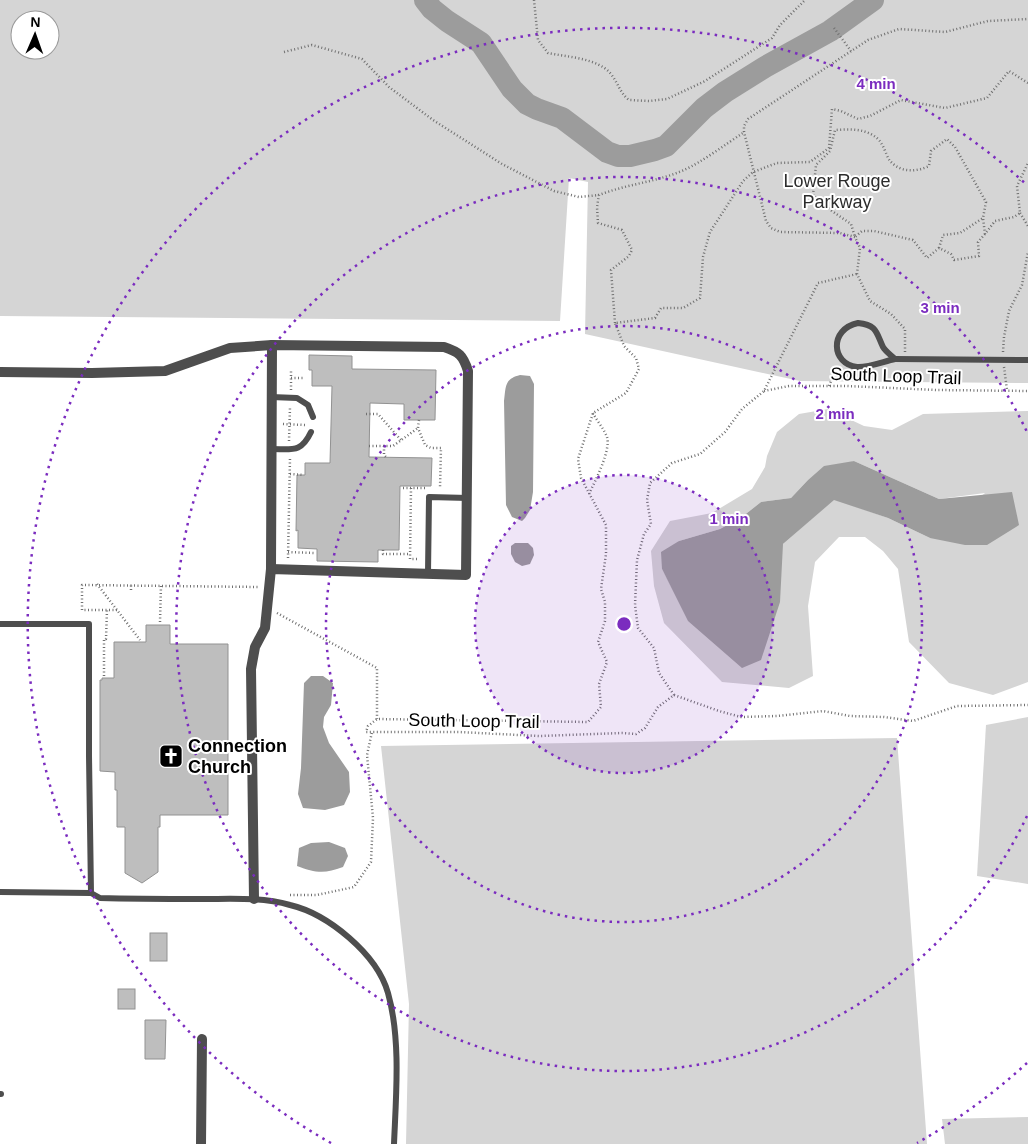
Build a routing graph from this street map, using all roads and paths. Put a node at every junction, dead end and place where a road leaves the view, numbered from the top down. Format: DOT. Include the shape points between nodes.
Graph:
graph roads {
  1 [pos="534,0"];
  2 [pos="806,0"];
  3 [pos="1028,19"];
  4 [pos="834,28"];
  5 [pos="851,51"];
  6 [pos="284,52"];
  7 [pos="1028,83"];
  8 [pos="744,132"];
  9 [pos="1028,163"];
  10 [pos="753,172"];
  11 [pos="599,195"];
  12 [pos="1020,214"];
  13 [pos="983,218"];
  14 [pos="1028,226"];
  15 [pos="986,234"];
  16 [pos="855,237"];
  17 [pos="940,248"];
  18 [pos="1028,252"];
  19 [pos="857,274"];
  20 [pos="615,323"];
  21 [pos="272,345"];
  22 [pos="905,358"];
  23 [pos="895,359"];
  24 [pos="1003,359"];
  25 [pos="844,360"];
  26 [pos="1028,360"];
  27 [pos="0,372"];
  28 [pos="291,378"];
  29 [pos="305,378"];
  30 [pos="829,386"];
  31 [pos="1007,390"];
  32 [pos="1028,391"];
  33 [pos="764,392"];
  34 [pos="272,398"];
  35 [pos="290,407"];
  36 [pos="593,413"];
  37 [pos="366,414"];
  38 [pos="313,417"];
  39 [pos="419,420"];
  40 [pos="288,425"];
  41 [pos="302,425"];
  42 [pos="418,428"];
  43 [pos="312,432"];
  44 [pos="401,440"];
  45 [pos="289,442"];
  46 [pos="369,446"];
  47 [pos="384,446"];
  48 [pos="271,449"];
  49 [pos="292,458"];
  50 [pos="387,458"];
  51 [pos="290,474"];
  52 [pos="304,474"];
  53 [pos="402,488"];
  54 [pos="411,488"];
  55 [pos="430,488"];
  56 [pos="446,489"];
  57 [pos="589,494"];
  58 [pos="468,498"];
  59 [pos="383,550"];
  60 [pos="288,552"];
  61 [pos="315,553"];
  62 [pos="410,554"];
  63 [pos="424,559"];
  64 [pos="288,560"];
  65 [pos="271,569"];
  66 [pos="428,574"];
  67 [pos="97,584"];
  68 [pos="131,585"];
  69 [pos="160,585"];
  70 [pos="269,589"];
  71 [pos="131,590"];
  72 [pos="267,608"];
  73 [pos="107,610"];
  74 [pos="117,610"];
  75 [pos="160,622"];
  76 [pos="0,624"];
  77 [pos="140,640"];
  78 [pos="104,676"];
  79 [pos="674,695"];
  80 [pos="1028,705"];
  81 [pos="377,720"];
  82 [pos="372,732"];
  83 [pos="0,892"];
  84 [pos="91,893"];
  85 [pos="281,895"];
  86 [pos="254,899"];
  87 [pos="202,1039"];
  88 [pos="201,1144"];
  89 [pos="394,1144"];
  1 -- 2 [label="path" via="538,40 548,53 592,62 610,72 629,100 649,101 667,99 705,81 772,38 780,25"];
  3 -- 5 [label="path" via="988,21 946,32 899,28 868,40"];
  4 -- 5 [label="path"];
  5 -- 8 [label="path" via="748,119"];
  6 -- 11 [label="path" via="312,45 362,59 389,87 502,164 554,191 579,197"];
  7 -- 10 [label="path" via="1009,71 986,98 945,108 901,100 858,119 832,109 829,148 810,162 777,163"];
  8 -- 10 [label="path"];
  8 -- 11 [label="path" via="685,170"];
  9 -- 12 [label="path" via="1017,186"];
  10 -- 16 [label="path" via="771,228 780,232 840,233"];
  10 -- 20 [label="path" via="743,181 710,232 703,257 700,298 684,308 662,308 655,318"];
  11 -- 20 [label="path" via="598,223 622,230 632,250 630,256 611,270"];
  12 -- 14 [label="path"];
  12 -- 15 [label="path" via="995,221"];
  13 -- 15 [label="path"];
  13 -- 16 [label="path" via="986,202 955,147 947,139 932,151 929,166 917,171 900,169 890,161 878,140 859,129 835,130 830,151 816,165 813,195 851,224"];
  13 -- 17 [label="path" via="960,233 944,235"];
  15 -- 17 [label="path" via="978,242 979,256 954,260 951,254"];
  16 -- 17 [label="path" via="862,231 874,231 913,240 927,258"];
  16 -- 19 [label="path" via="860,248"];
  18 -- 24 [label="path" via="1022,285 1009,311"];
  19 -- 22 [label="path" via="870,301 891,314 904,329"];
  19 -- 33 [label="path" via="818,283"];
  20 -- 36 [label="path" via="624,346 636,358 639,370 626,393"];
  21 -- 27 [label="street" via="230,348 165,371"];
  21 -- 34 [label="street"];
  21 -- 58 [label="street" via="444,347 458,352 468,371"];
  22 -- 23 [label="lane"];
  22 -- 24 [label="lane"];
  23 -- 25 [label="lane" via="863,367 849,365"];
  23 -- 25 [label="lane" via="884,349 873,327 858,322 844,328 839,335 837,348"];
  24 -- 26 [label="lane"];
  24 -- 31 [label="path"];
  25 -- 30 [label="path" via="835,370"];
  28 -- 29 [label="path"];
  30 -- 31 [label="path, South Loop Trail"];
  30 -- 33 [label="path, South Loop Trail" via="789,386"];
  31 -- 32 [label="path, South Loop Trail"];
  33 -- 79 [label="path" via="742,409 725,432 700,454 672,463 650,483 647,500 651,524 644,534 637,560 635,605 638,628 654,648 659,673"];
  34 -- 38 [label="lane" via="297,398 308,404"];
  34 -- 48 [label="street"];
  35 -- 40 [label="path"];
  36 -- 57 [label="path, South Loop Trail" via="578,459 581,478"];
  36 -- 57 [label="path" via="607,438 601,467"];
  37 -- 44 [label="path" via="378,414"];
  39 -- 42 [label="path"];
  40 -- 41 [label="path"];
  40 -- 45 [label="path"];
  42 -- 44 [label="path"];
  42 -- 56 [label="path" via="425,446 441,448 440,489"];
  43 -- 48 [label="lane" via="306,444 295,449"];
  44 -- 47 [label="path" via="393,446"];
  46 -- 47 [label="path"];
  47 -- 50 [label="path"];
  48 -- 65 [label="street"];
  49 -- 51 [label="path"];
  51 -- 52 [label="path"];
  51 -- 60 [label="path"];
  53 -- 54 [label="path"];
  54 -- 55 [label="path"];
  54 -- 62 [label="path"];
  57 -- 81 [label="path, South Loop Trail" via="606,525 601,589 605,621 598,642 606,662 599,684 601,707 588,722"];
  58 -- 66 [label="street" via="466,575"];
  58 -- 66 [label="lane" via="429,496"];
  59 -- 62 [label="path" via="383,554"];
  60 -- 61 [label="path"];
  60 -- 64 [label="path"];
  62 -- 63 [label="path" via="410,558"];
  65 -- 66 [label="street"];
  65 -- 70 [label="street"];
  67 -- 68 [label="path"];
  67 -- 73 [label="path" via="82,585 82,610"];
  67 -- 74 [label="path"];
  68 -- 69 [label="path"];
  68 -- 71 [label="path"];
  69 -- 70 [label="path"];
  69 -- 75 [label="path"];
  70 -- 72 [label="street"];
  72 -- 81 [label="path" via="377,668"];
  72 -- 86 [label="street" via="265,628 255,647 251,669"];
  73 -- 74 [label="path"];
  73 -- 78 [label="path"];
  74 -- 77 [label="path"];
  76 -- 84 [label="lane" via="89,624"];
  79 -- 80 [label="path" via="741,717 823,711 913,721 957,706"];
  79 -- 82 [label="path, South Loop Trail" via="658,707 645,728 636,734 539,736"];
  81 -- 82 [label="path" via="368,726 366,732"];
  82 -- 85 [label="path" via="367,755 372,818 370,862 354,887 317,895"];
  83 -- 84 [label="lane"];
  84 -- 86 [label="lane" via="100,898"];
  86 -- 89 [label="lane" via="291,905 326,920 349,936 373,963 387,991 393,1018"];
  87 -- 88 [label="street"];
}
